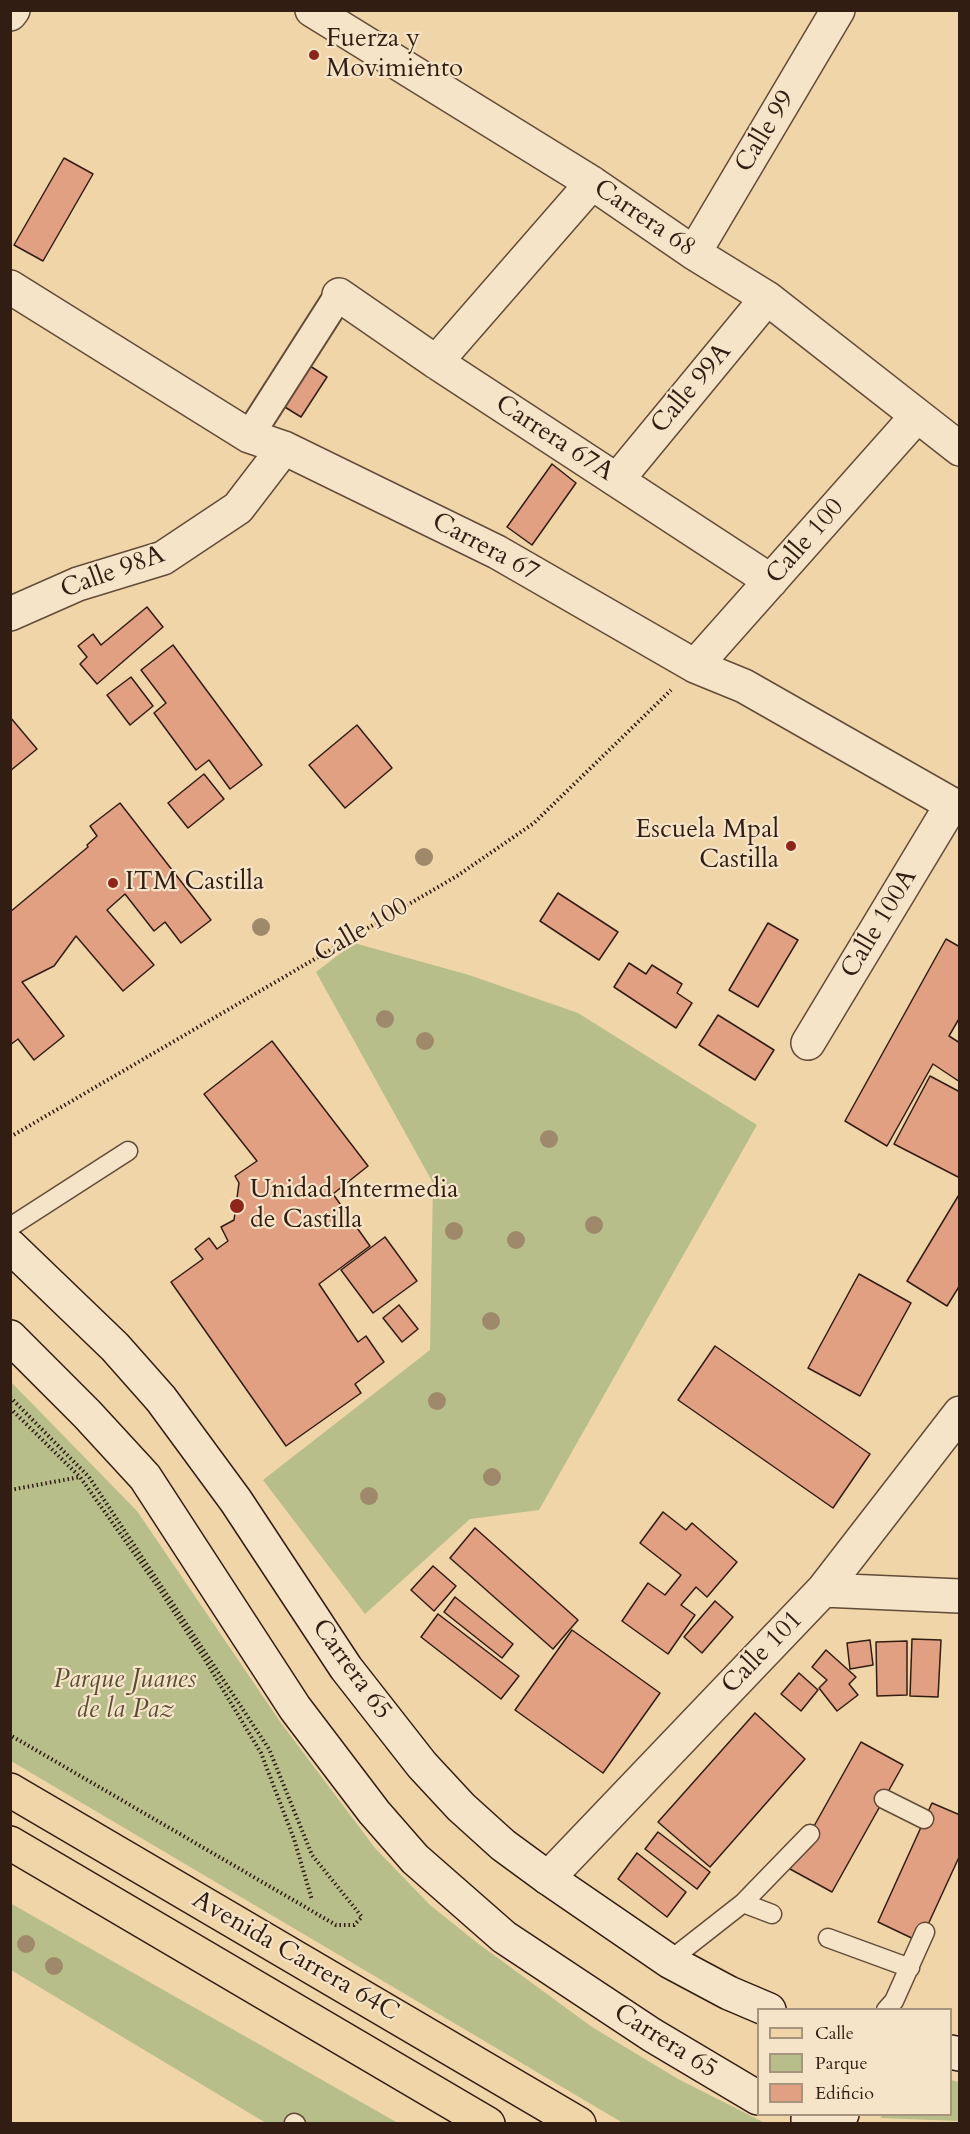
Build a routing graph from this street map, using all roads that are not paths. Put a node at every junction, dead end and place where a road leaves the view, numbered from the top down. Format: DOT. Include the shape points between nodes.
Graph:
graph roads {
  1 [pos="312,10"];
  2 [pos="838,10"];
  3 [pos="592,183"];
  4 [pos="694,253"];
  5 [pos="10,287"];
  6 [pos="339,296"];
  7 [pos="767,298"];
  8 [pos="436,362"];
  9 [pos="916,417"];
  10 [pos="249,436"];
  11 [pos="284,448"];
  12 [pos="960,449"];
  13 [pos="617,480"];
  14 [pos="771,581"];
  15 [pos="10,614"];
  16 [pos="695,666"];
  17 [pos="956,807"];
  18 [pos="808,1043"];
  19 [pos="128,1151"];
  20 [pos="10,1227"];
  21 [pos="10,1246"];
  22 [pos="10,1337"];
  23 [pos="960,1413"];
  24 [pos="823,1590"];
  25 [pos="960,1596"];
  26 [pos="10,1790"];
  27 [pos="884,1799"];
  28 [pos="924,1819"];
  29 [pos="810,1834"];
  30 [pos="10,1843"];
  31 [pos="548,1878"];
  32 [pos="743,1903"];
  33 [pos="772,1914"];
  34 [pos="925,1932"];
  35 [pos="828,1938"];
  36 [pos="669,1961"];
  37 [pos="910,1968"];
  38 [pos="765,2008"];
  39 [pos="888,2008"];
  40 [pos="757,2097"];
  41 [pos="834,2116"];
  42 [pos="810,2119"];
  43 [pos="488,2124"];
  44 [pos="579,2124"];
  1 -- 3 [label="street, Carrera 68"];
  2 -- 4 [label="street, Calle 99"];
  3 -- 4 [label="street, Carrera 68"];
  3 -- 8 [label="street"];
  4 -- 7 [label="street, Carrera 68"];
  5 -- 10 [label="street, Carrera 67"];
  6 -- 8 [label="street, Carrera 67A"];
  6 -- 10 [label="street"];
  7 -- 9 [label="street, Carrera 68"];
  7 -- 13 [label="street, Calle 99A"];
  8 -- 13 [label="street, Carrera 67A"];
  9 -- 12 [label="street, Carrera 68"];
  9 -- 14 [label="street, Calle 100"];
  10 -- 11 [label="street, Carrera 67"];
  11 -- 15 [label="street, Calle 98A" via="238,508 163,558 78,584"];
  11 -- 16 [label="street, Carrera 67" via="497,552"];
  13 -- 14 [label="street, Carrera 67A"];
  14 -- 16 [label="street, Calle 100"];
  16 -- 17 [label="street, Carrera 67" via="744,686"];
  17 -- 18 [label="street, Calle 100A"];
  19 -- 20 [label="lane"];
  21 -- 31 [label="street, Carrera 65" via="115,1347 161,1399 236,1501 346,1668 422,1765 503,1845"];
  22 -- 40 [label="street, Carrera 65" via="145,1477 295,1708 415,1859 504,1937 652,2035"];
  23 -- 24 [label="street, Calle 101"];
  24 -- 25 [label="street"];
  24 -- 31 [label="street, Calle 101"];
  26 -- 44 [label="main road, Avenida Carrera 64C"];
  27 -- 28 [label="lane"];
  29 -- 32 [label="lane"];
  30 -- 43 [label="main road, Avenida Carrera 64C"];
  31 -- 36 [label="street, Carrera 65"];
  32 -- 33 [label="lane"];
  32 -- 36 [label="lane"];
  34 -- 37 [label="lane"];
  35 -- 37 [label="lane"];
  36 -- 38 [label="street, Carrera 65"];
  37 -- 39 [label="lane"];
  41 -- 42 [label="street"];
}
